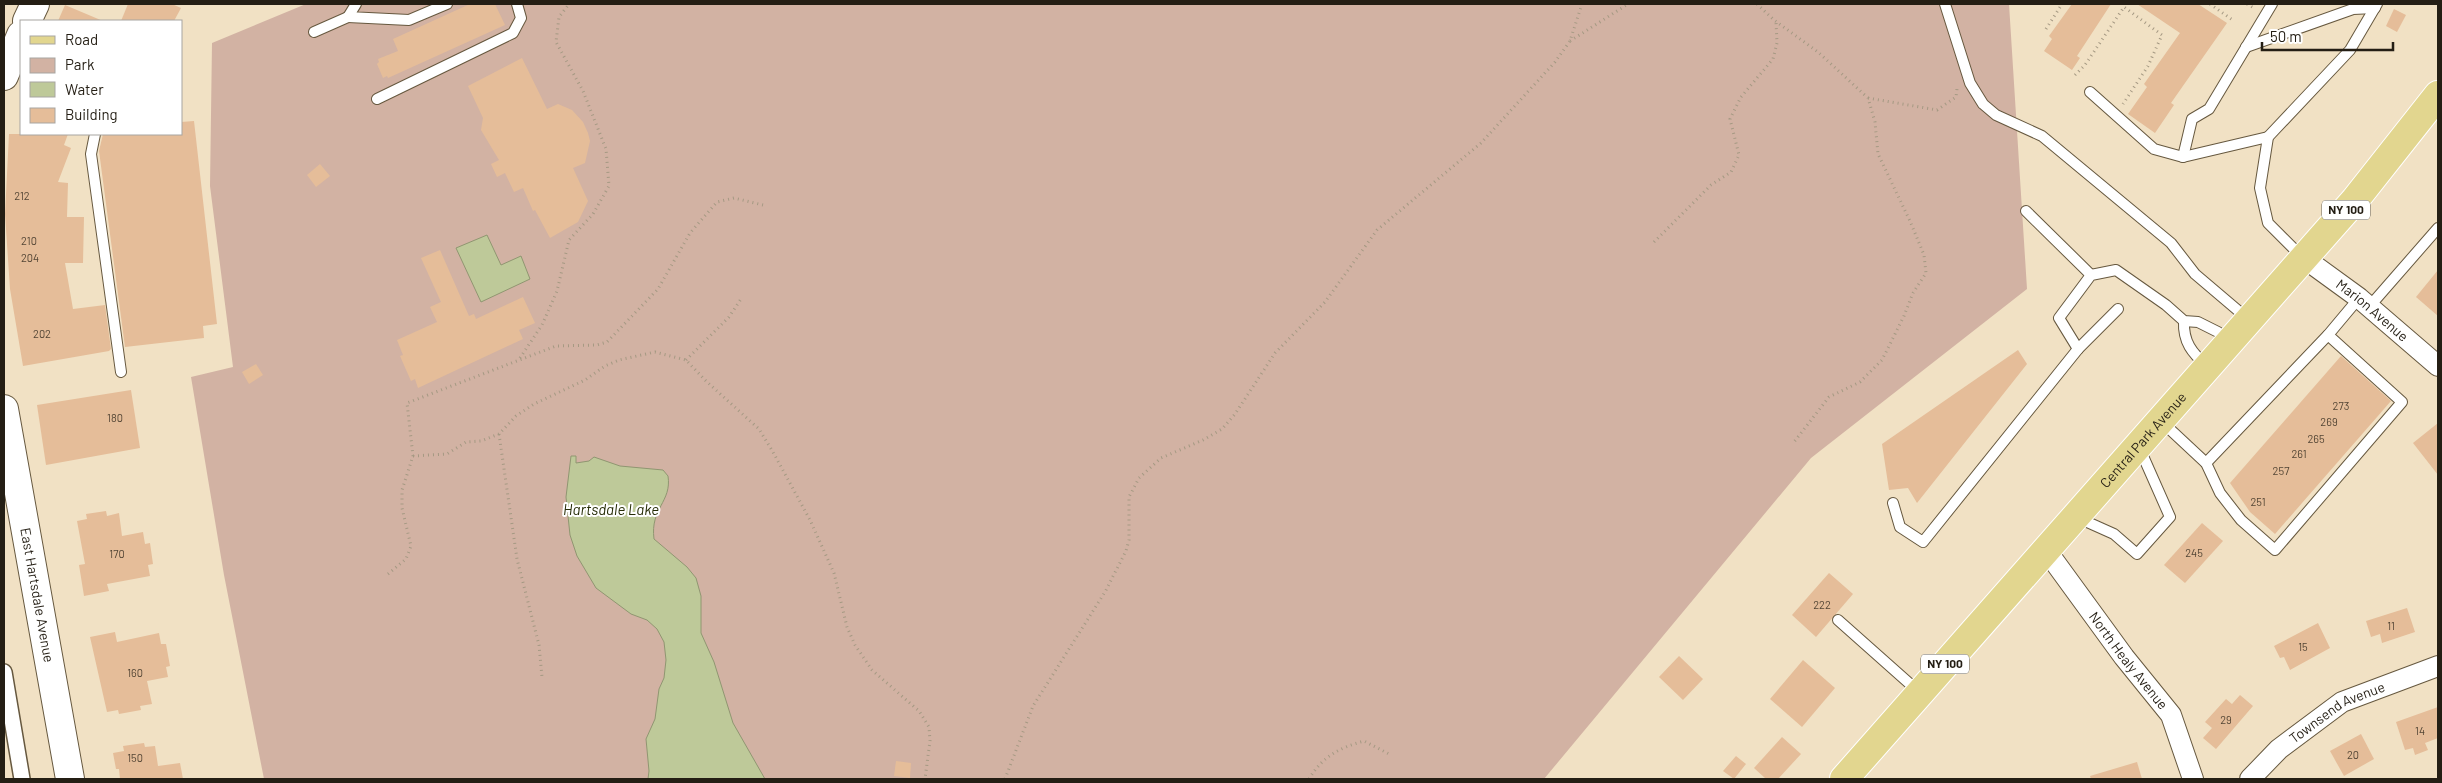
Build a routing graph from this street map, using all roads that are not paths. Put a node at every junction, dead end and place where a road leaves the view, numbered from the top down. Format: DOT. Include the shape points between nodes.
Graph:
graph roads {
  1 [pos="34,4"];
  2 [pos="356,4"];
  3 [pos="447,4"];
  4 [pos="517,4"];
  5 [pos="1945,4"];
  6 [pos="2272,4"];
  7 [pos="2376,6"];
  8 [pos="348,17"];
  9 [pos="27,20"];
  10 [pos="314,32"];
  11 [pos="20,37"];
  12 [pos="2246,47"];
  13 [pos="4,76"];
  14 [pos="2090,92"];
  15 [pos="2438,96"];
  16 [pos="377,99"];
  17 [pos="95,135"];
  18 [pos="2268,137"];
  19 [pos="2183,157"];
  20 [pos="2026,211"];
  21 [pos="2438,228"];
  22 [pos="2304,258"];
  23 [pos="2091,275"];
  24 [pos="2364,303"];
  25 [pos="2118,310"];
  26 [pos="2250,320"];
  27 [pos="2184,321"];
  28 [pos="2328,335"];
  29 [pos="2230,342"];
  30 [pos="2078,349"];
  31 [pos="2438,366"];
  32 [pos="2208,367"];
  33 [pos="121,372"];
  34 [pos="4,409"];
  35 [pos="2160,420"];
  36 [pos="2138,445"];
  37 [pos="2206,463"];
  38 [pos="1893,503"];
  39 [pos="2075,517"];
  40 [pos="2046,550"];
  41 [pos="1838,620"];
  42 [pos="2438,666"];
  43 [pos="4,672"];
  44 [pos="1920,692"];
  45 [pos="22,779"];
  46 [pos="70,779"];
  47 [pos="1844,779"];
  48 [pos="2193,779"];
  49 [pos="2250,779"];
  1 -- 9 [label="main road"];
  2 -- 8 [label="lane"];
  3 -- 8 [label="lane" via="409,20"];
  4 -- 16 [label="lane" via="521,18 514,33"];
  5 -- 26 [label="lane" via="1970,83 1983,104 1996,115 2042,136 2171,243 2195,274"];
  6 -- 12 [label="lane"];
  7 -- 12 [label="lane" via="2354,9"];
  7 -- 18 [label="lane" via="2350,50"];
  8 -- 10 [label="lane"];
  11 -- 13 [label="main road"];
  12 -- 19 [label="lane" via="2209,108 2192,119"];
  14 -- 19 [label="lane" via="2154,149"];
  15 -- 22 [label="main road, Central Park Avenue / NY 100"];
  17 -- 33 [label="lane" via="91,154"];
  18 -- 19 [label="lane"];
  18 -- 22 [label="lane" via="2260,188 2268,223"];
  20 -- 23 [label="lane"];
  21 -- 24 [label="lane"];
  22 -- 24 [label="street, Marion Avenue"];
  22 -- 26 [label="main road, Central Park Avenue / NY 100"];
  23 -- 27 [label="lane" via="2116,270"];
  23 -- 30 [label="lane" via="2059,318"];
  24 -- 28 [label="lane"];
  24 -- 31 [label="street, Marion Avenue"];
  25 -- 30 [label="lane"];
  26 -- 29 [label="main road, Central Park Avenue / NY 100"];
  27 -- 29 [label="lane" via="2198,322"];
  27 -- 32 [label="lane" via="2184,336 2194,354"];
  28 -- 37 [label="lane"];
  28 -- 37 [label="lane" via="2402,402 2275,550 2241,520 2220,493"];
  29 -- 32 [label="main road, Central Park Avenue / NY 100"];
  30 -- 38 [label="lane" via="1923,542 1900,527"];
  32 -- 35 [label="main road, Central Park Avenue / NY 100"];
  34 -- 46 [label="main road, East Hartsdale Avenue"];
  35 -- 36 [label="main road, Central Park Avenue / NY 100"];
  35 -- 37 [label="lane"];
  36 -- 39 [label="main road, Central Park Avenue / NY 100"];
  36 -- 39 [label="lane" via="2170,518 2137,554 2114,534"];
  39 -- 40 [label="main road, Central Park Avenue / NY 100"];
  40 -- 44 [label="main road, Central Park Avenue / NY 100"];
  40 -- 48 [label="street, North Healy Avenue" via="2171,715"];
  41 -- 44 [label="lane"];
  42 -- 49 [label="street, Townsend Avenue" via="2342,702 2279,749"];
  43 -- 45 [label="street"];
  44 -- 47 [label="main road, Central Park Avenue / NY 100"];
}
